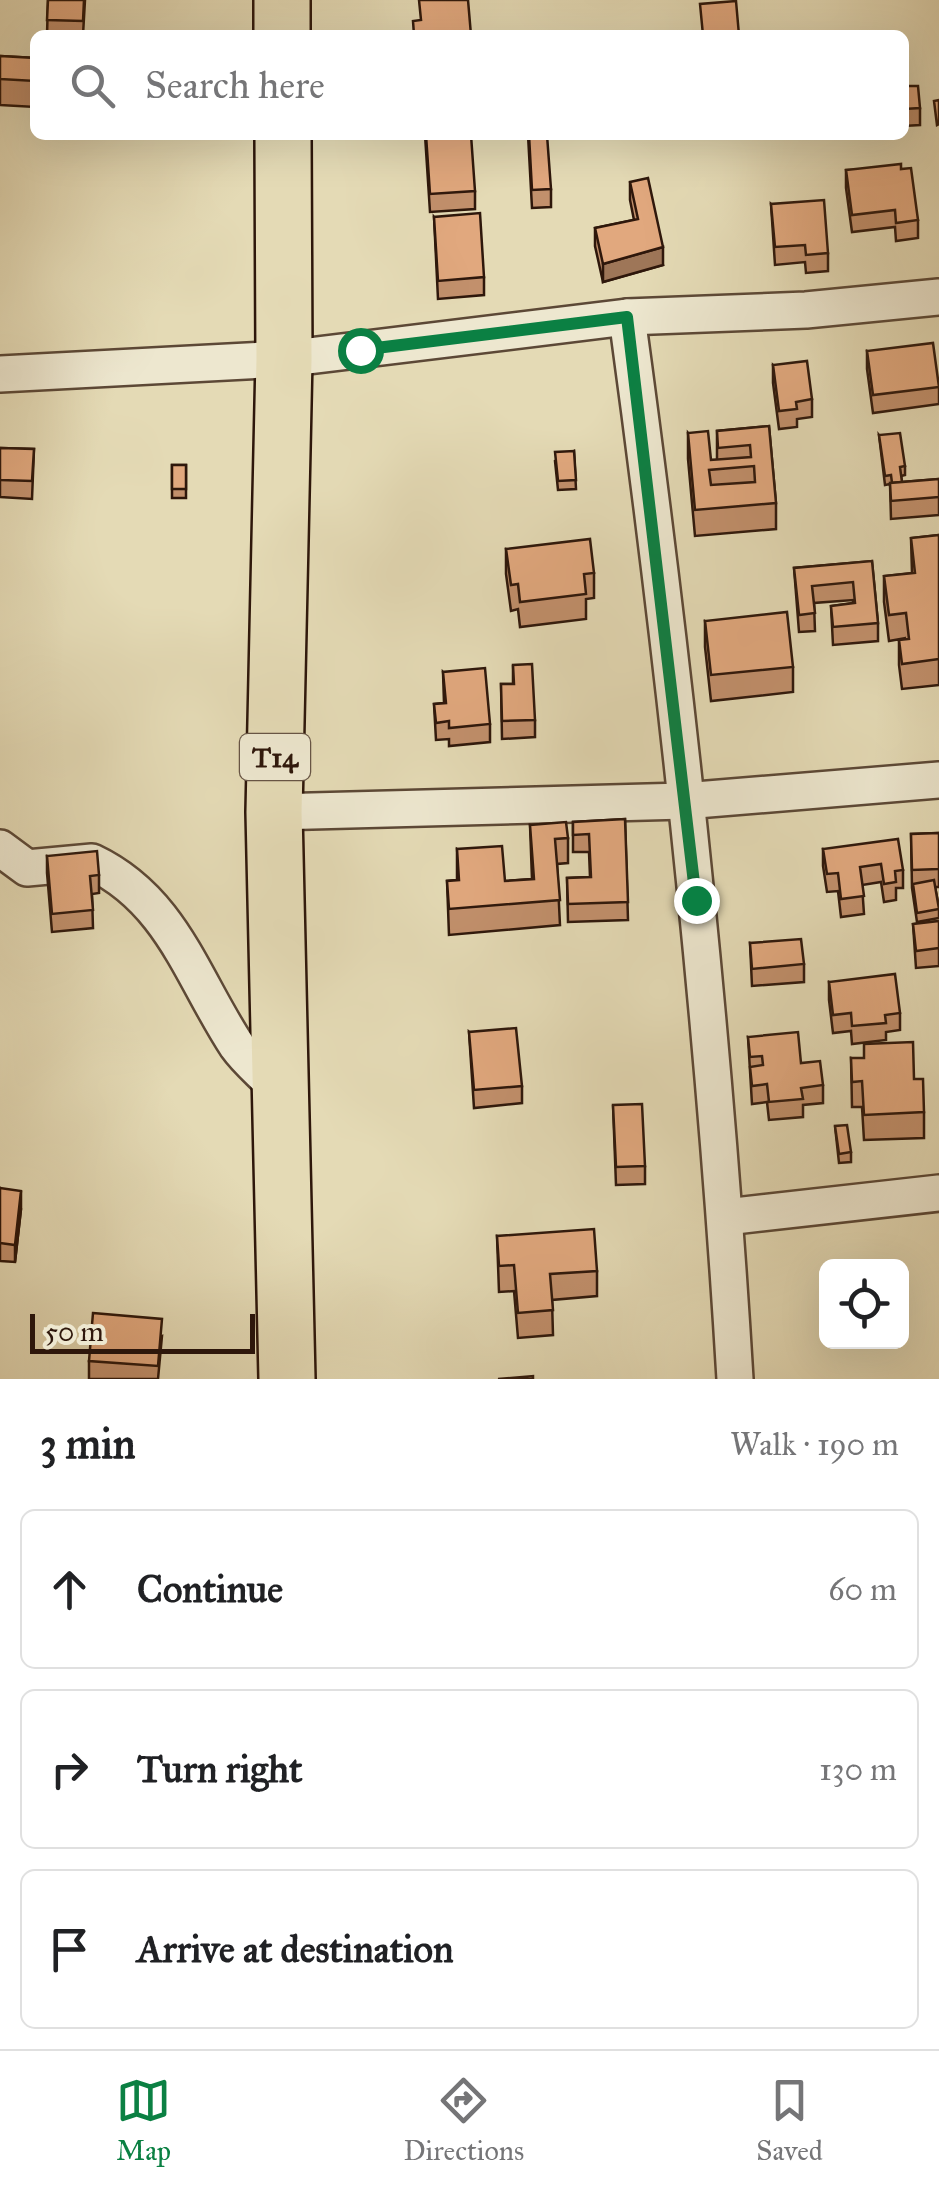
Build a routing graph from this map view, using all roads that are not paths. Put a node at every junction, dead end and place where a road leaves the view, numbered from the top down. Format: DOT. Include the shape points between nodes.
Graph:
graph roads {
  1 [pos="282,0"];
  2 [pos="282,30"];
  3 [pos="283,140"];
  4 [pos="939,297"];
  5 [pos="627,317"];
  6 [pos="284,359"];
  7 [pos="0,374"];
  8 [pos="939,780"];
  9 [pos="684,801"];
  10 [pos="274,812"];
  11 [pos="0,848"];
  12 [pos="280,1091"];
  13 [pos="939,1193"];
  14 [pos="726,1217"];
  15 [pos="287,1379"];
  16 [pos="735,1379"];
  1 -- 2 [label="highway"];
  3 -- 6 [label="highway, T14"];
  4 -- 5 [label="street"];
  5 -- 6 [label="street"];
  5 -- 9 [label="street"];
  6 -- 7 [label="street"];
  6 -- 10 [label="highway, T14"];
  8 -- 9 [label="street"];
  9 -- 10 [label="street"];
  9 -- 14 [label="street"];
  10 -- 12 [label="highway, T14"];
  11 -- 12 [label="street" via="28,868 92,862 140,896 175,932 235,1043"];
  12 -- 15 [label="highway, T14"];
  13 -- 14 [label="street"];
  14 -- 16 [label="street"];
}
